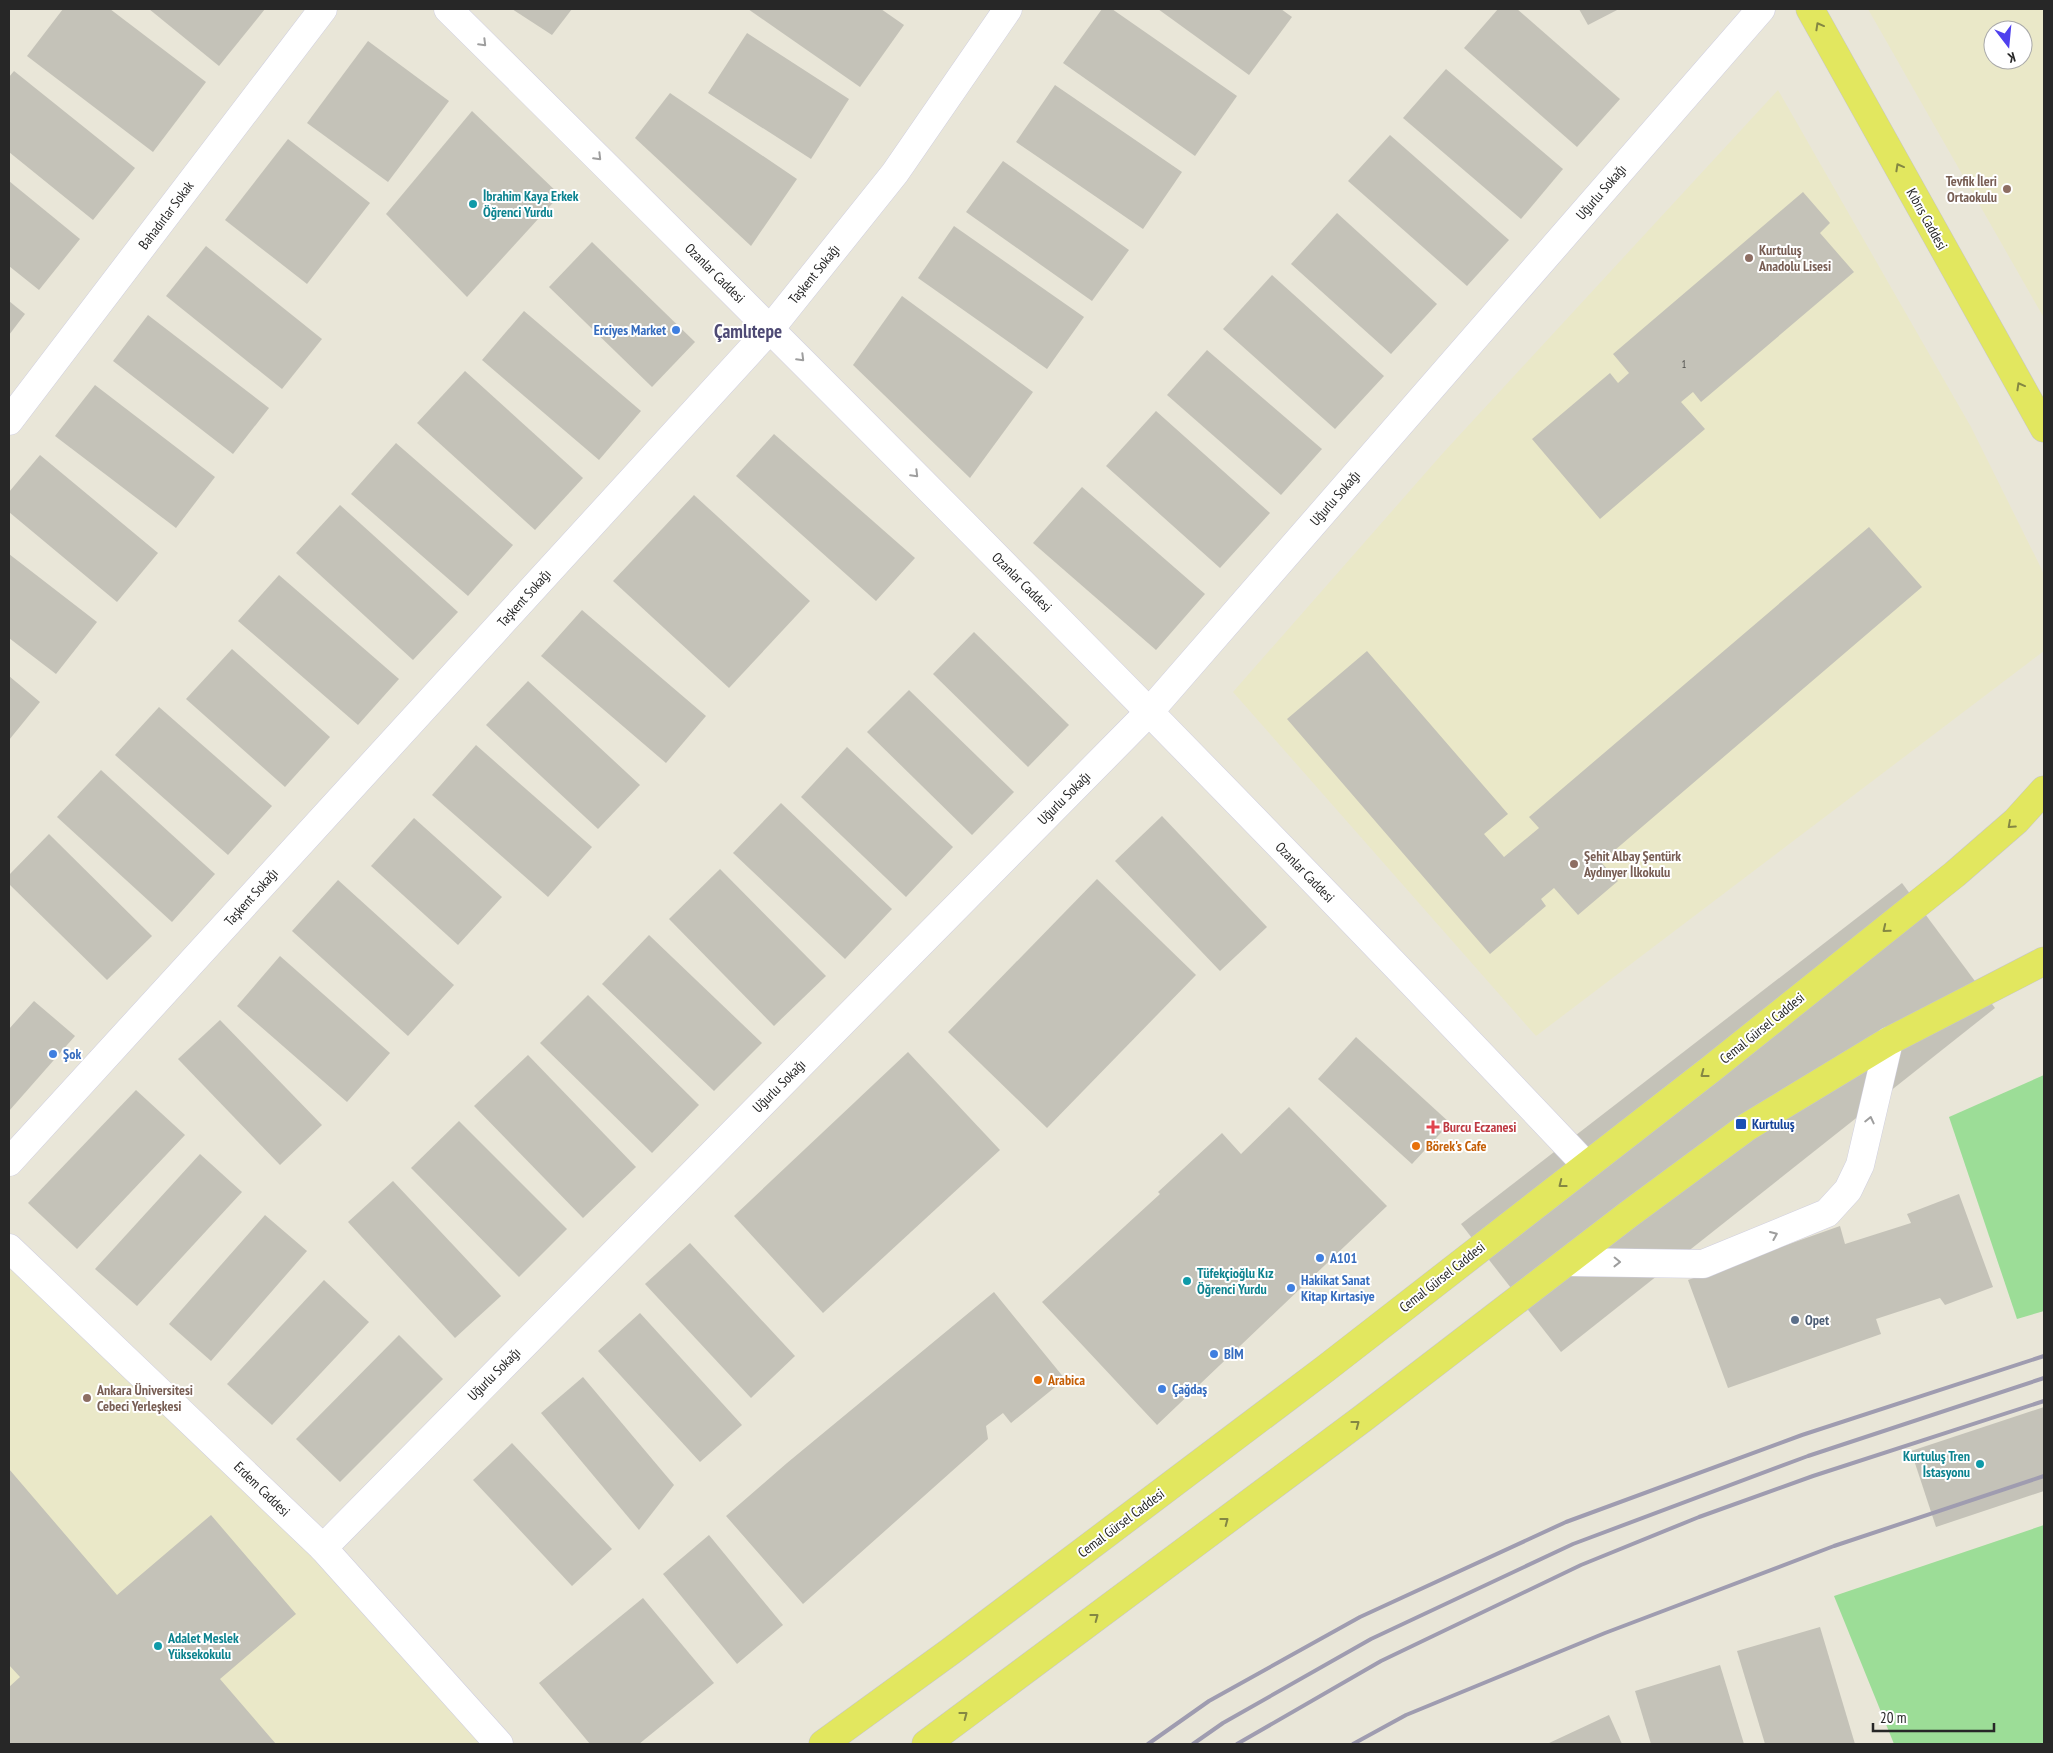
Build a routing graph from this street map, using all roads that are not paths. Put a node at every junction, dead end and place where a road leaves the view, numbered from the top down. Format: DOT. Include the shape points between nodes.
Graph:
graph roads {
  1 [pos="323,9"];
  2 [pos="448,9"];
  3 [pos="1008,9"];
  4 [pos="1761,9"];
  5 [pos="1810,9"];
  6 [pos="771,328"];
  7 [pos="9,421"];
  8 [pos="2044,428"];
  9 [pos="1150,711"];
  10 [pos="2044,790"];
  11 [pos="2044,961"];
  12 [pos="1889,1041"];
  13 [pos="9,1162"];
  14 [pos="1586,1164"];
  15 [pos="9,1248"];
  16 [pos="1568,1262"];
  17 [pos="323,1548"];
  18 [pos="499,1744"];
  19 [pos="823,1744"];
  20 [pos="926,1744"];
  1 -- 7 [label="street, Bahadırlar Sokak"];
  2 -- 6 [label="street, Ozanlar Caddesi, one-way"];
  3 -- 6 [label="street, Taşkent Sokağı" via="896,173"];
  4 -- 9 [label="street, Uğurlu Sokağı"];
  8 -- 5 [label="main road, Kıbrıs Caddesi, one-way"];
  6 -- 9 [label="street, Ozanlar Caddesi, one-way"];
  6 -- 13 [label="street, Taşkent Sokağı"];
  9 -- 14 [label="street, Ozanlar Caddesi"];
  9 -- 17 [label="street, Uğurlu Sokağı"];
  10 -- 14 [label="main road, Cemal Gürsel Caddesi, one-way" via="2016,820 1955,874 1711,1069"];
  11 -- 12 [label="main road"];
  12 -- 16 [label="main road" via="1747,1127"];
  16 -- 12 [label="street, one-way" via="1703,1264 1827,1213 1848,1190 1860,1165"];
  14 -- 19 [label="main road, Cemal Gürsel Caddesi, one-way" via="1325,1369"];
  15 -- 17 [label="street, Erdem Caddesi"];
  20 -- 16 [label="main road, one-way"];
  17 -- 18 [label="street, Erdem Caddesi"];
}
